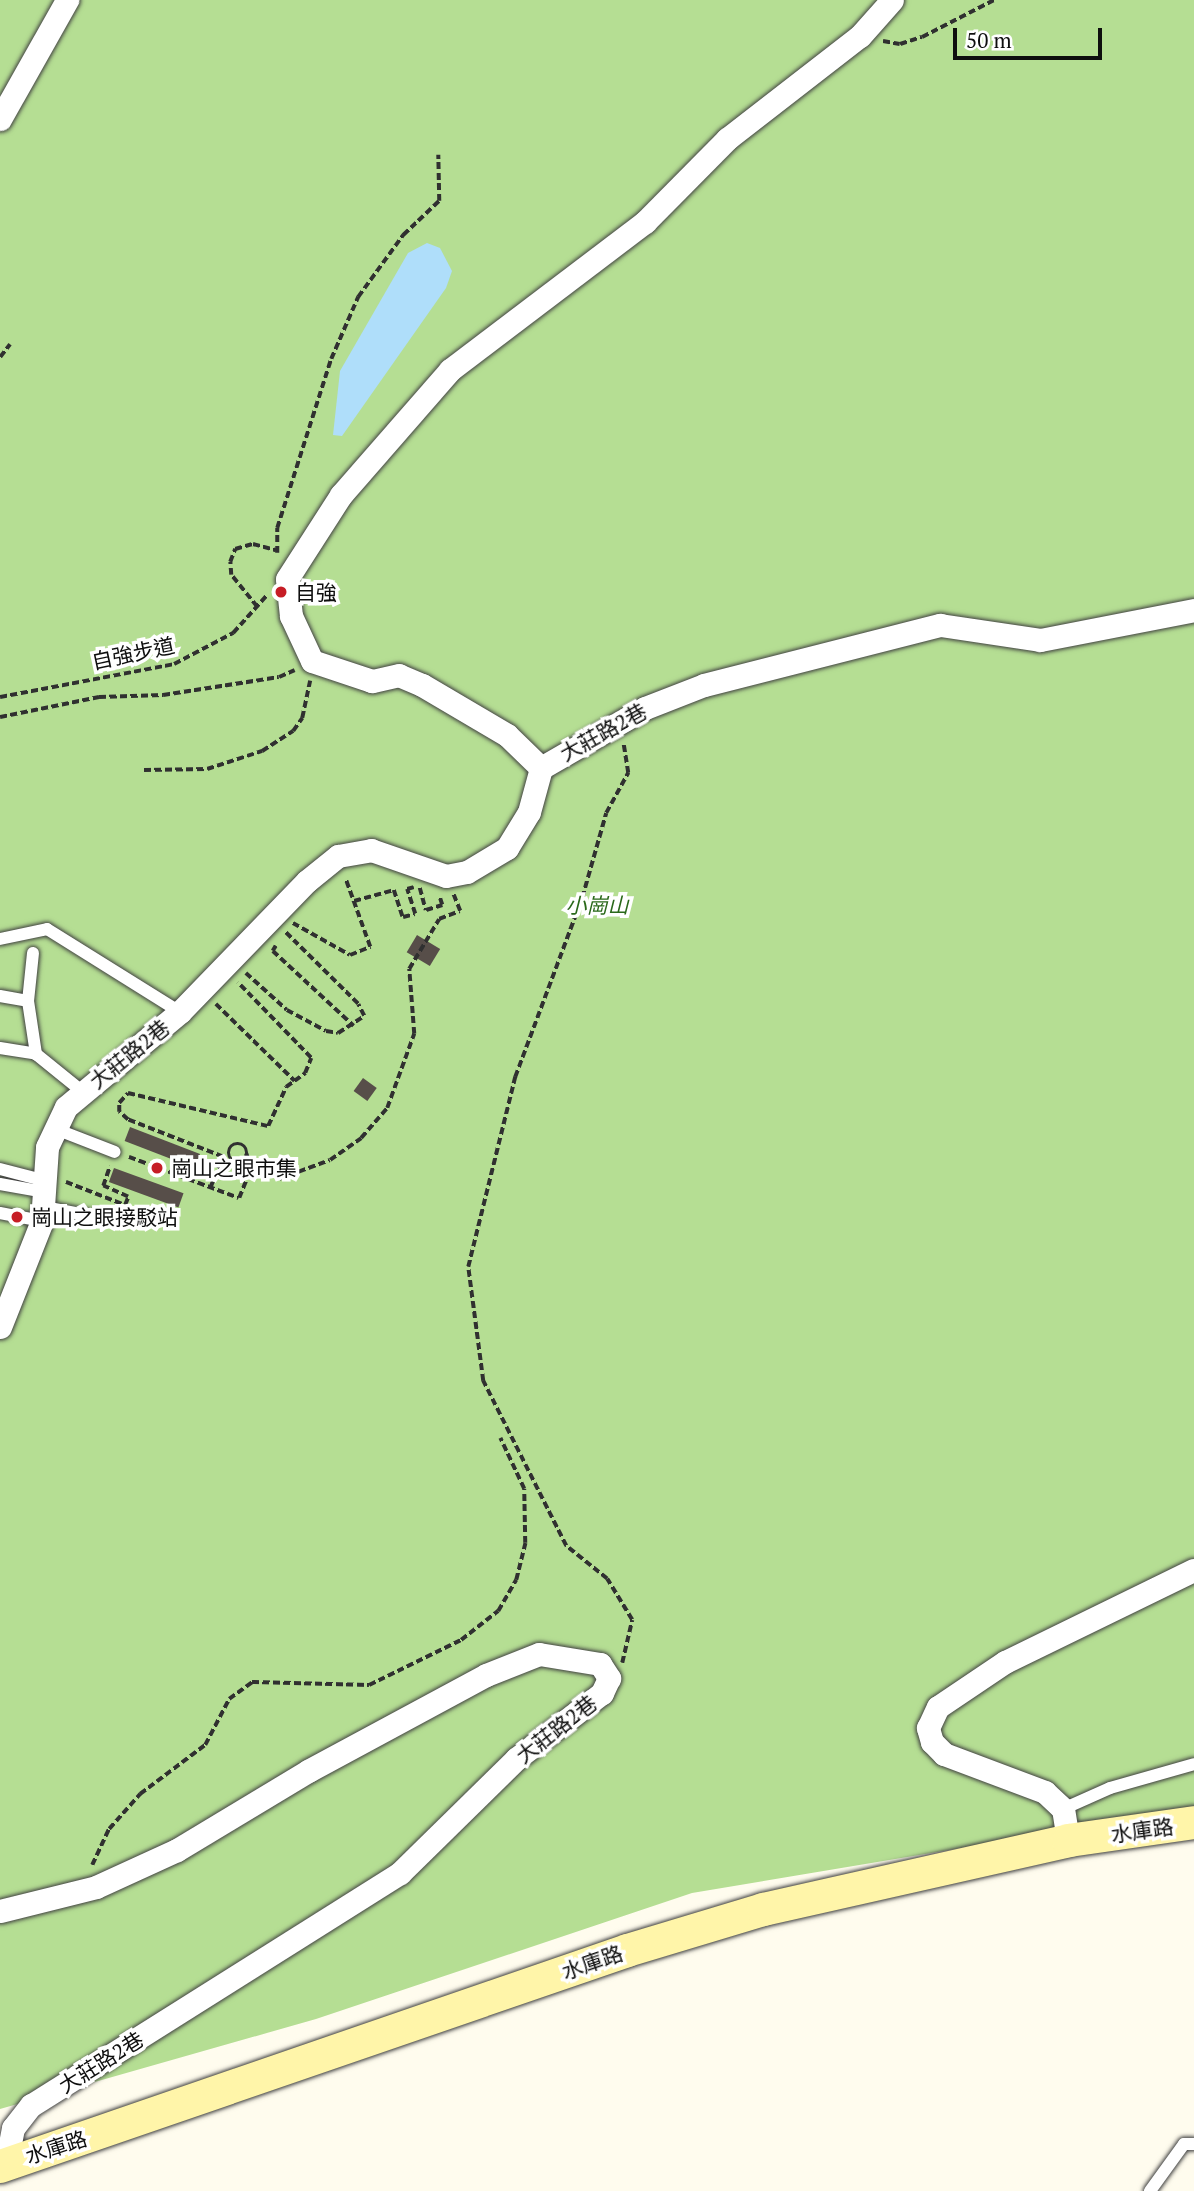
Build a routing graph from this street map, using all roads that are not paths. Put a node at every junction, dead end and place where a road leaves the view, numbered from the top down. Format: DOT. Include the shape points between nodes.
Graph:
graph roads {
  1 [pos="67,0"];
  2 [pos="891,0"];
  3 [pos="0,119"];
  4 [pos="1192,607"];
  5 [pos="541,768"];
  6 [pos="0,939"];
  7 [pos="33,953"];
  8 [pos="0,996"];
  9 [pos="28,1002"];
  10 [pos="180,1012"];
  11 [pos="0,1048"];
  12 [pos="36,1054"];
  13 [pos="83,1092"];
  14 [pos="53,1128"];
  15 [pos="115,1152"];
  16 [pos="0,1169"];
  17 [pos="0,1184"];
  18 [pos="45,1195"];
  19 [pos="0,1213"];
  20 [pos="97,1217"];
  21 [pos="0,1326"];
  22 [pos="1194,1570"];
  23 [pos="1194,1764"];
  24 [pos="1194,1822"];
  25 [pos="1065,1825"];
  26 [pos="0,1911"];
  27 [pos="1194,2144"];
  28 [pos="3,2165"];
  29 [pos="1150,2191"];
  1 -- 3 [label="street"];
  2 -- 5 [label="street" via="860,36 727,139 582,274 496,330 450,370 341,495 287,579 291,617 312,661 372,681 399,675 422,685 507,735"];
  4 -- 5 [label="street, 大莊路2巷" via="1040,640 940,625 916,629 835,656 704,685 620,722"];
  5 -- 10 [label="street, 大莊路2巷" via="528,812 507,848 467,872 446,876 371,850 338,856 307,881"];
  6 -- 10 [label="lane" via="47,929"];
  7 -- 9 [label="lane"];
  8 -- 9 [label="lane"];
  9 -- 12 [label="lane"];
  10 -- 13 [label="street, 大莊路2巷"];
  11 -- 12 [label="lane"];
  12 -- 13 [label="lane"];
  13 -- 14 [label="street, 大莊路2巷"];
  14 -- 15 [label="lane"];
  14 -- 18 [label="street"];
  16 -- 18 [label="lane"];
  17 -- 18 [label="lane"];
  18 -- 19 [label="lane"];
  18 -- 20 [label="lane"];
  18 -- 21 [label="street"];
  22 -- 25 [label="street" via="1005,1662 938,1707 928,1728 944,1754 1045,1792"];
  23 -- 25 [label="lane" via="1110,1788"];
  24 -- 25 [label="street, 水庫路"];
  25 -- 28 [label="street, 水庫路" via="627,1950 186,2106"];
  26 -- 28 [label="street, 大莊路2巷" via="96,1887 177,1850 308,1771 486,1675 539,1654 600,1664 609,1678 602,1693 516,1759 400,1873 31,2105 13,2128"];
  27 -- 29 [label="lane" via="1184,2144"];
}
